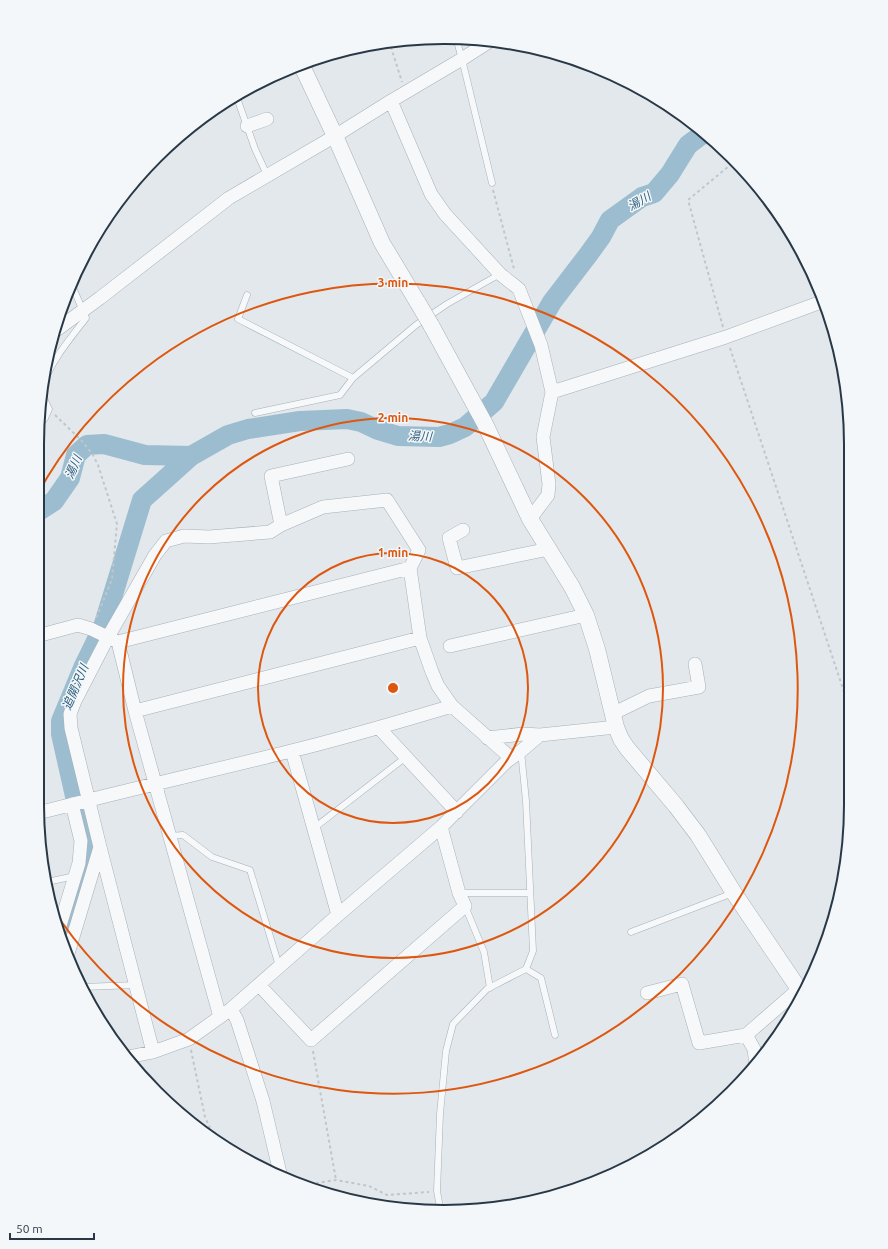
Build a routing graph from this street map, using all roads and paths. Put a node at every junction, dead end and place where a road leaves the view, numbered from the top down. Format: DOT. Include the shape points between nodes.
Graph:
graph roads {
  1 [pos="458,45"];
  2 [pos="482,46"];
  3 [pos="391,47"];
  4 [pos="462,59"];
  5 [pos="304,69"];
  6 [pos="405,92"];
  7 [pos="238,101"];
  8 [pos="391,101"];
  9 [pos="267,119"];
  10 [pos="247,126"];
  11 [pos="335,136"];
  12 [pos="731,165"];
  13 [pos="268,177"];
  14 [pos="492,183"];
  15 [pos="500,274"];
  16 [pos="519,289"];
  17 [pos="74,290"];
  18 [pos="247,295"];
  19 [pos="819,303"];
  20 [pos="84,310"];
  21 [pos="62,326"];
  22 [pos="726,337"];
  23 [pos="52,367"];
  24 [pos="353,378"];
  25 [pos="552,392"];
  26 [pos="46,404"];
  27 [pos="49,409"];
  28 [pos="255,413"];
  29 [pos="45,418"];
  30 [pos="348,459"];
  31 [pos="530,518"];
  32 [pos="281,525"];
  33 [pos="463,530"];
  34 [pos="549,549"];
  35 [pos="410,568"];
  36 [pos="586,615"];
  37 [pos="44,634"];
  38 [pos="103,635"];
  39 [pos="420,638"];
  40 [pos="450,646"];
  41 [pos="695,664"];
  42 [pos="844,692"];
  43 [pos="452,706"];
  44 [pos="135,711"];
  45 [pos="614,720"];
  46 [pos="379,728"];
  47 [pos="540,735"];
  48 [pos="487,738"];
  49 [pos="292,751"];
  50 [pos="516,755"];
  51 [pos="406,757"];
  52 [pos="155,784"];
  53 [pos="80,802"];
  54 [pos="44,811"];
  55 [pos="457,812"];
  56 [pos="441,827"];
  57 [pos="314,828"];
  58 [pos="169,836"];
  59 [pos="100,848"];
  60 [pos="76,876"];
  61 [pos="52,881"];
  62 [pos="459,893"];
  63 [pos="530,893"];
  64 [pos="734,893"];
  65 [pos="464,906"];
  66 [pos="338,915"];
  67 [pos="61,921"];
  68 [pos="631,932"];
  69 [pos="70,947"];
  70 [pos="279,966"];
  71 [pos="526,969"];
  72 [pos="136,985"];
  73 [pos="259,985"];
  74 [pos="88,987"];
  75 [pos="490,988"];
  76 [pos="799,989"];
  77 [pos="647,994"];
  78 [pos="794,997"];
  79 [pos="231,1009"];
  80 [pos="220,1017"];
  81 [pos="555,1035"];
  82 [pos="746,1035"];
  83 [pos="189,1039"];
  84 [pos="311,1040"];
  85 [pos="153,1052"];
  86 [pos="133,1056"];
  87 [pos="755,1057"];
  88 [pos="208,1128"];
  89 [pos="279,1170"];
  90 [pos="336,1180"];
  91 [pos="314,1183"];
  92 [pos="437,1192"];
  93 [pos="439,1205"];
  1 -- 4 [label="lane"];
  2 -- 4 [label="street"];
  3 -- 6 [label="path"];
  4 -- 6 [label="street"];
  4 -- 14 [label="lane"];
  5 -- 11 [label="street"];
  6 -- 8 [label="street"];
  7 -- 10 [label="lane"];
  8 -- 11 [label="street"];
  8 -- 15 [label="street" via="431,194 445,214"];
  9 -- 10 [label="street"];
  10 -- 13 [label="lane"];
  11 -- 13 [label="street"];
  11 -- 31 [label="street, bridge" via="382,243 469,393"];
  12 -- 22 [label="path" via="688,200"];
  13 -- 20 [label="street" via="229,198"];
  14 -- 16 [label="path"];
  15 -- 16 [label="street"];
  15 -- 24 [label="lane" via="416,324"];
  16 -- 25 [label="street" via="541,344"];
  17 -- 20 [label="lane"];
  18 -- 24 [label="lane" via="238,319"];
  19 -- 22 [label="street"];
  20 -- 21 [label="street"];
  20 -- 23 [label="lane" via="86,318 59,353"];
  22 -- 25 [label="street"];
  22 -- 42 [label="path"];
  24 -- 28 [label="lane" via="340,395"];
  25 -- 31 [label="street" via="543,437 548,495"];
  26 -- 27 [label="lane"];
  27 -- 29 [label="lane"];
  27 -- 38 [label="path" via="93,455 118,524"];
  30 -- 32 [label="street" via="271,476"];
  31 -- 34 [label="street"];
  32 -- 35 [label="street" via="323,507 387,500 419,550"];
  32 -- 38 [label="street" via="270,532 209,537 184,536 166,541"];
  33 -- 34 [label="street" via="449,538 457,568"];
  34 -- 36 [label="street"];
  35 -- 38 [label="street"];
  35 -- 39 [label="street"];
  36 -- 40 [label="street"];
  36 -- 45 [label="street"];
  37 -- 38 [label="street" via="78,625"];
  38 -- 44 [label="street"];
  38 -- 53 [label="street" via="70,714"];
  39 -- 43 [label="street" via="438,686"];
  39 -- 44 [label="street"];
  41 -- 45 [label="street" via="700,687 649,696"];
  43 -- 46 [label="street"];
  43 -- 48 [label="street"];
  44 -- 52 [label="street"];
  45 -- 47 [label="street"];
  45 -- 64 [label="street" via="627,748 698,834"];
  46 -- 49 [label="street"];
  46 -- 51 [label="street"];
  47 -- 48 [label="street"];
  47 -- 50 [label="street"];
  48 -- 50 [label="street"];
  49 -- 52 [label="street"];
  49 -- 57 [label="street"];
  50 -- 55 [label="street"];
  50 -- 63 [label="lane" via="526,801"];
  51 -- 55 [label="street"];
  51 -- 57 [label="lane"];
  52 -- 53 [label="street"];
  52 -- 58 [label="street"];
  53 -- 54 [label="street"];
  53 -- 59 [label="street"];
  53 -- 60 [label="street" via="81,841"];
  55 -- 56 [label="street"];
  56 -- 62 [label="street"];
  56 -- 66 [label="street"];
  57 -- 66 [label="street"];
  58 -- 70 [label="lane" via="183,835 212,857 250,870"];
  58 -- 80 [label="street"];
  59 -- 69 [label="street"];
  59 -- 72 [label="street"];
  60 -- 61 [label="lane"];
  60 -- 67 [label="street"];
  62 -- 63 [label="lane"];
  62 -- 65 [label="street"];
  63 -- 71 [label="lane" via="533,951"];
  64 -- 68 [label="lane"];
  64 -- 76 [label="street"];
  65 -- 75 [label="lane" via="484,952"];
  65 -- 84 [label="street"];
  66 -- 70 [label="street"];
  70 -- 73 [label="street"];
  71 -- 75 [label="lane"];
  71 -- 81 [label="lane" via="541,978"];
  72 -- 74 [label="lane"];
  72 -- 85 [label="street"];
  73 -- 79 [label="street"];
  73 -- 84 [label="street"];
  75 -- 92 [label="lane" via="453,1024 451,1031 446,1051 440,1114"];
  77 -- 82 [label="street" via="682,984 699,1043"];
  78 -- 82 [label="street"];
  79 -- 80 [label="street"];
  79 -- 89 [label="street" via="238,1020 263,1101"];
  80 -- 83 [label="street"];
  82 -- 87 [label="street" via="754,1049"];
  83 -- 85 [label="street"];
  83 -- 88 [label="path"];
  84 -- 90 [label="path"];
  85 -- 86 [label="street"];
  90 -- 91 [label="path"];
  90 -- 92 [label="path" via="369,1186 387,1195"];
  92 -- 93 [label="lane"];
}
